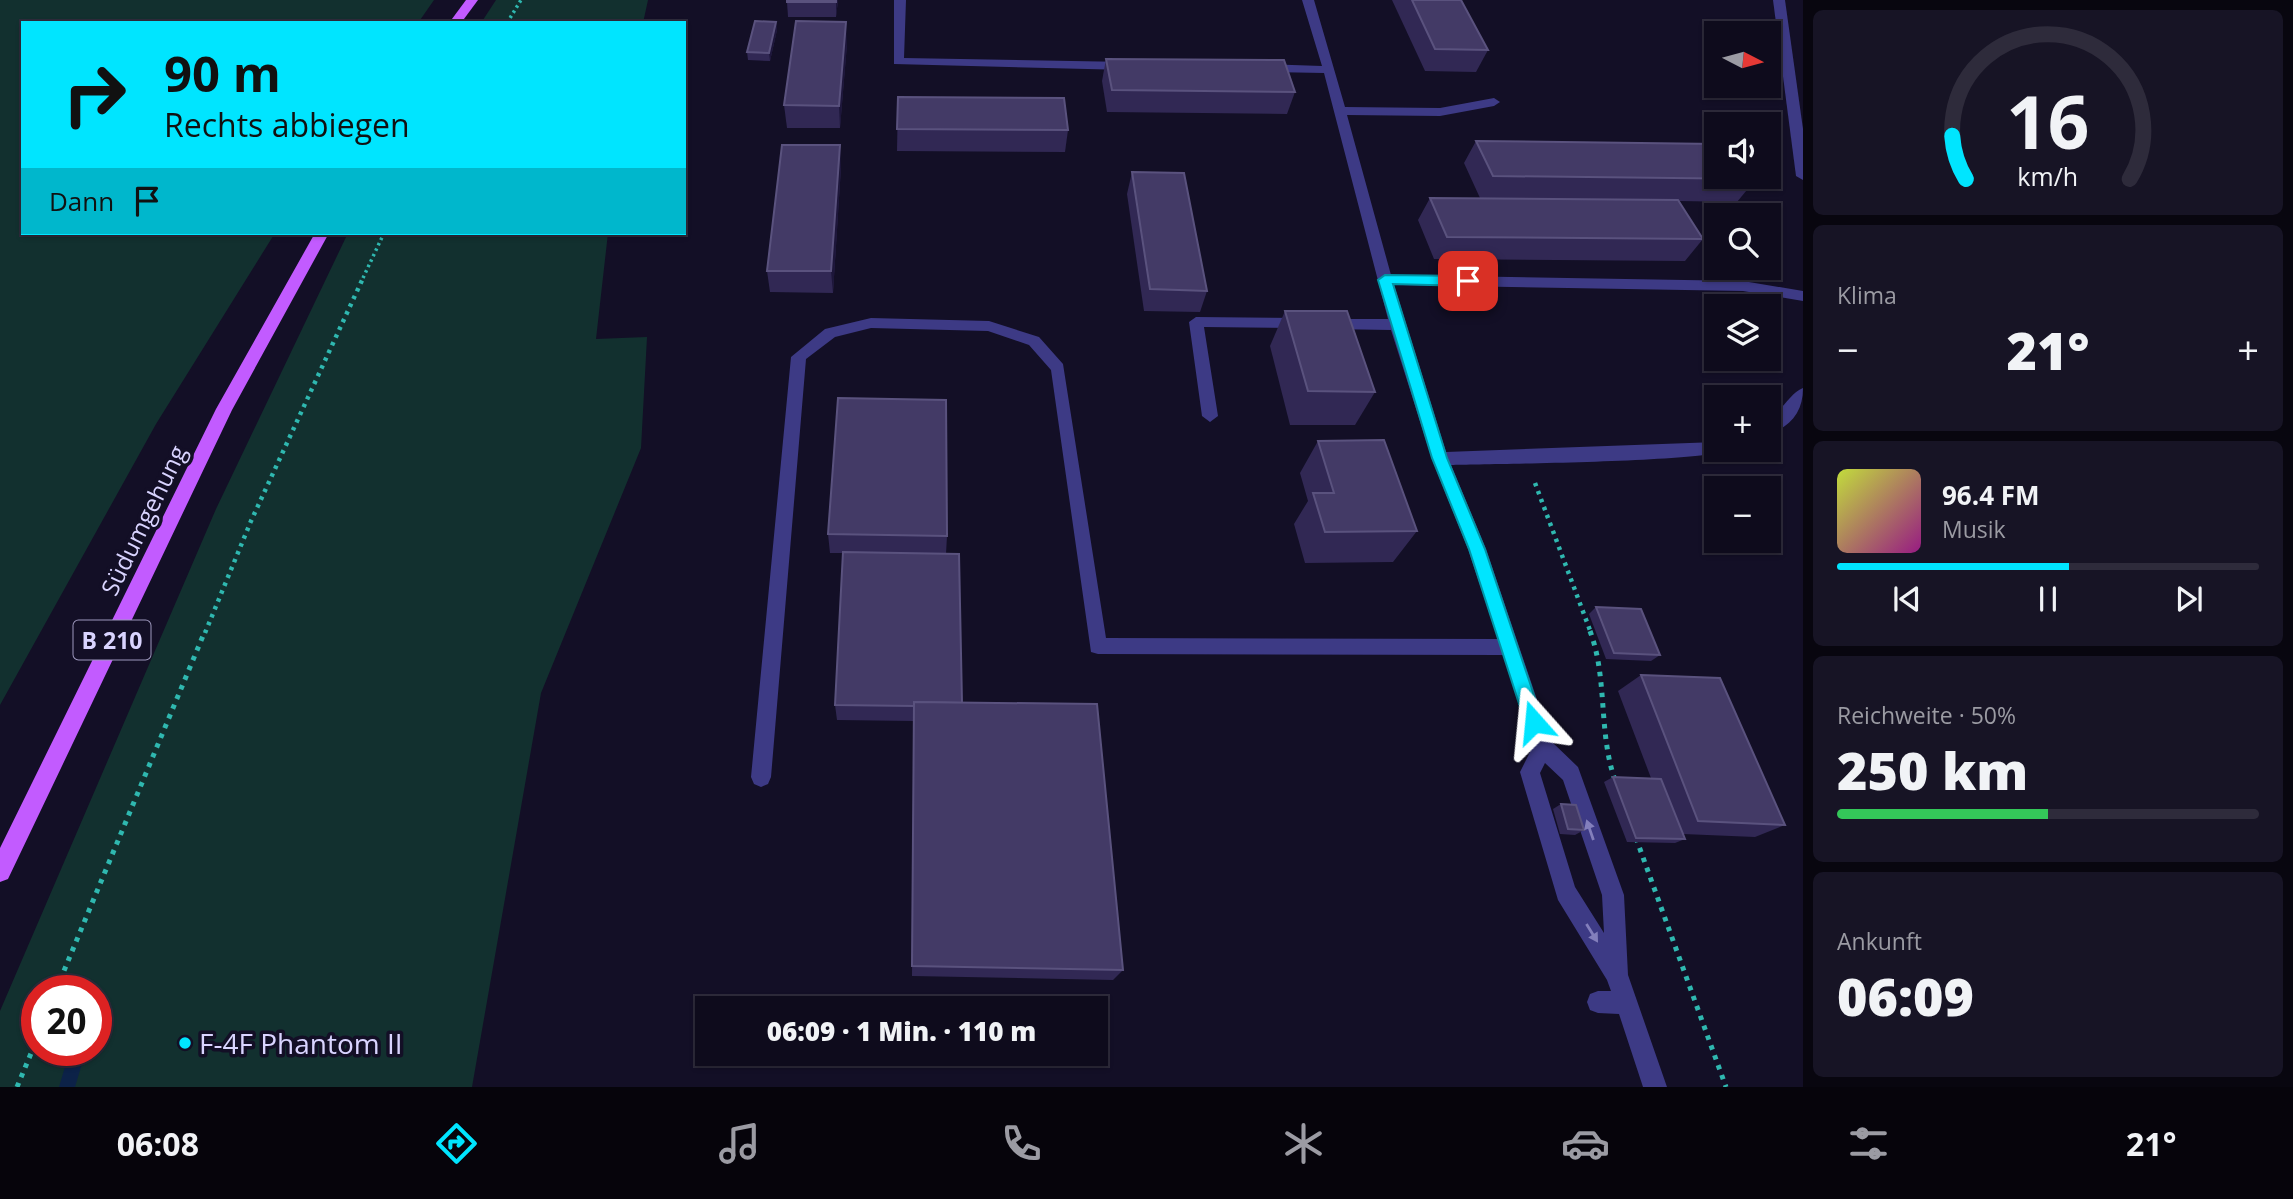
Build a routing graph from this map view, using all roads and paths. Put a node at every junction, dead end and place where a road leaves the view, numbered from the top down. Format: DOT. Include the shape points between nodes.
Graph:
graph roads {
  1 [pos="472,0"];
  2 [pos="522,0"];
  3 [pos="900,0"];
  4 [pos="1308,0"];
  5 [pos="1779,0"];
  6 [pos="456,21"];
  7 [pos="508,21"];
  8 [pos="1135,66"];
  9 [pos="1246,68"];
  10 [pos="1329,70"];
  11 [pos="1494,102"];
  12 [pos="1340,111"];
  13 [pos="1802,160"];
  14 [pos="1803,176"];
  15 [pos="321,235"];
  16 [pos="383,235"];
  17 [pos="1385,280"];
  18 [pos="1803,296"];
  19 [pos="1397,325"];
  20 [pos="1803,394"];
  21 [pos="1210,416"];
  22 [pos="1781,420"];
  23 [pos="1704,449"];
  24 [pos="1525,456"];
  25 [pos="1440,458"];
  26 [pos="1509,647"];
  27 [pos="1543,747"];
  28 [pos="761,777"];
  29 [pos="1616,783"];
  30 [pos="1634,834"];
  31 [pos="0,871"];
  32 [pos="62,975"];
  33 [pos="1617,975"];
  34 [pos="1598,1002"];
  35 [pos="1626,1003"];
  36 [pos="26,1066"];
  37 [pos="17,1087"];
  38 [pos="1655,1087"];
  39 [pos="1726,1087"];
  1 -- 6 [label="main road"];
  2 -- 7 [label="path"];
  3 -- 8 [label="lane" via="898,61"];
  4 -- 10 [label="lane"];
  5 -- 13 [label="lane"];
  9 -- 10 [label="lane"];
  10 -- 12 [label="lane"];
  11 -- 12 [label="lane" via="1440,112"];
  12 -- 17 [label="lane"];
  13 -- 14 [label="lane"];
  15 -- 31 [label="main road, Südumgehung / B 210" via="225,410"];
  16 -- 32 [label="path" via="251,522"];
  17 -- 18 [label="lane" via="1743,286"];
  17 -- 19 [label="lane"];
  19 -- 21 [label="lane" via="1196,322"];
  19 -- 25 [label="lane"];
  20 -- 22 [label="lane"];
  23 -- 24 [label="lane"];
  24 -- 25 [label="lane"];
  24 -- 29 [label="path" via="1599,654 1607,758"];
  25 -- 26 [label="lane" via="1477,549"];
  26 -- 27 [label="lane"];
  26 -- 28 [label="lane" via="1098,646 1058,368 1034,341 989,326 871,323 830,333 799,357"];
  33 -- 27 [label="lane, one-way" via="1613,895 1571,774"];
  27 -- 33 [label="lane, one-way" via="1530,772 1566,892"];
  30 -- 39 [label="path"];
  33 -- 35 [label="lane"];
  34 -- 35 [label="lane"];
  35 -- 38 [label="lane"];
  36 -- 37 [label="path"];
}
